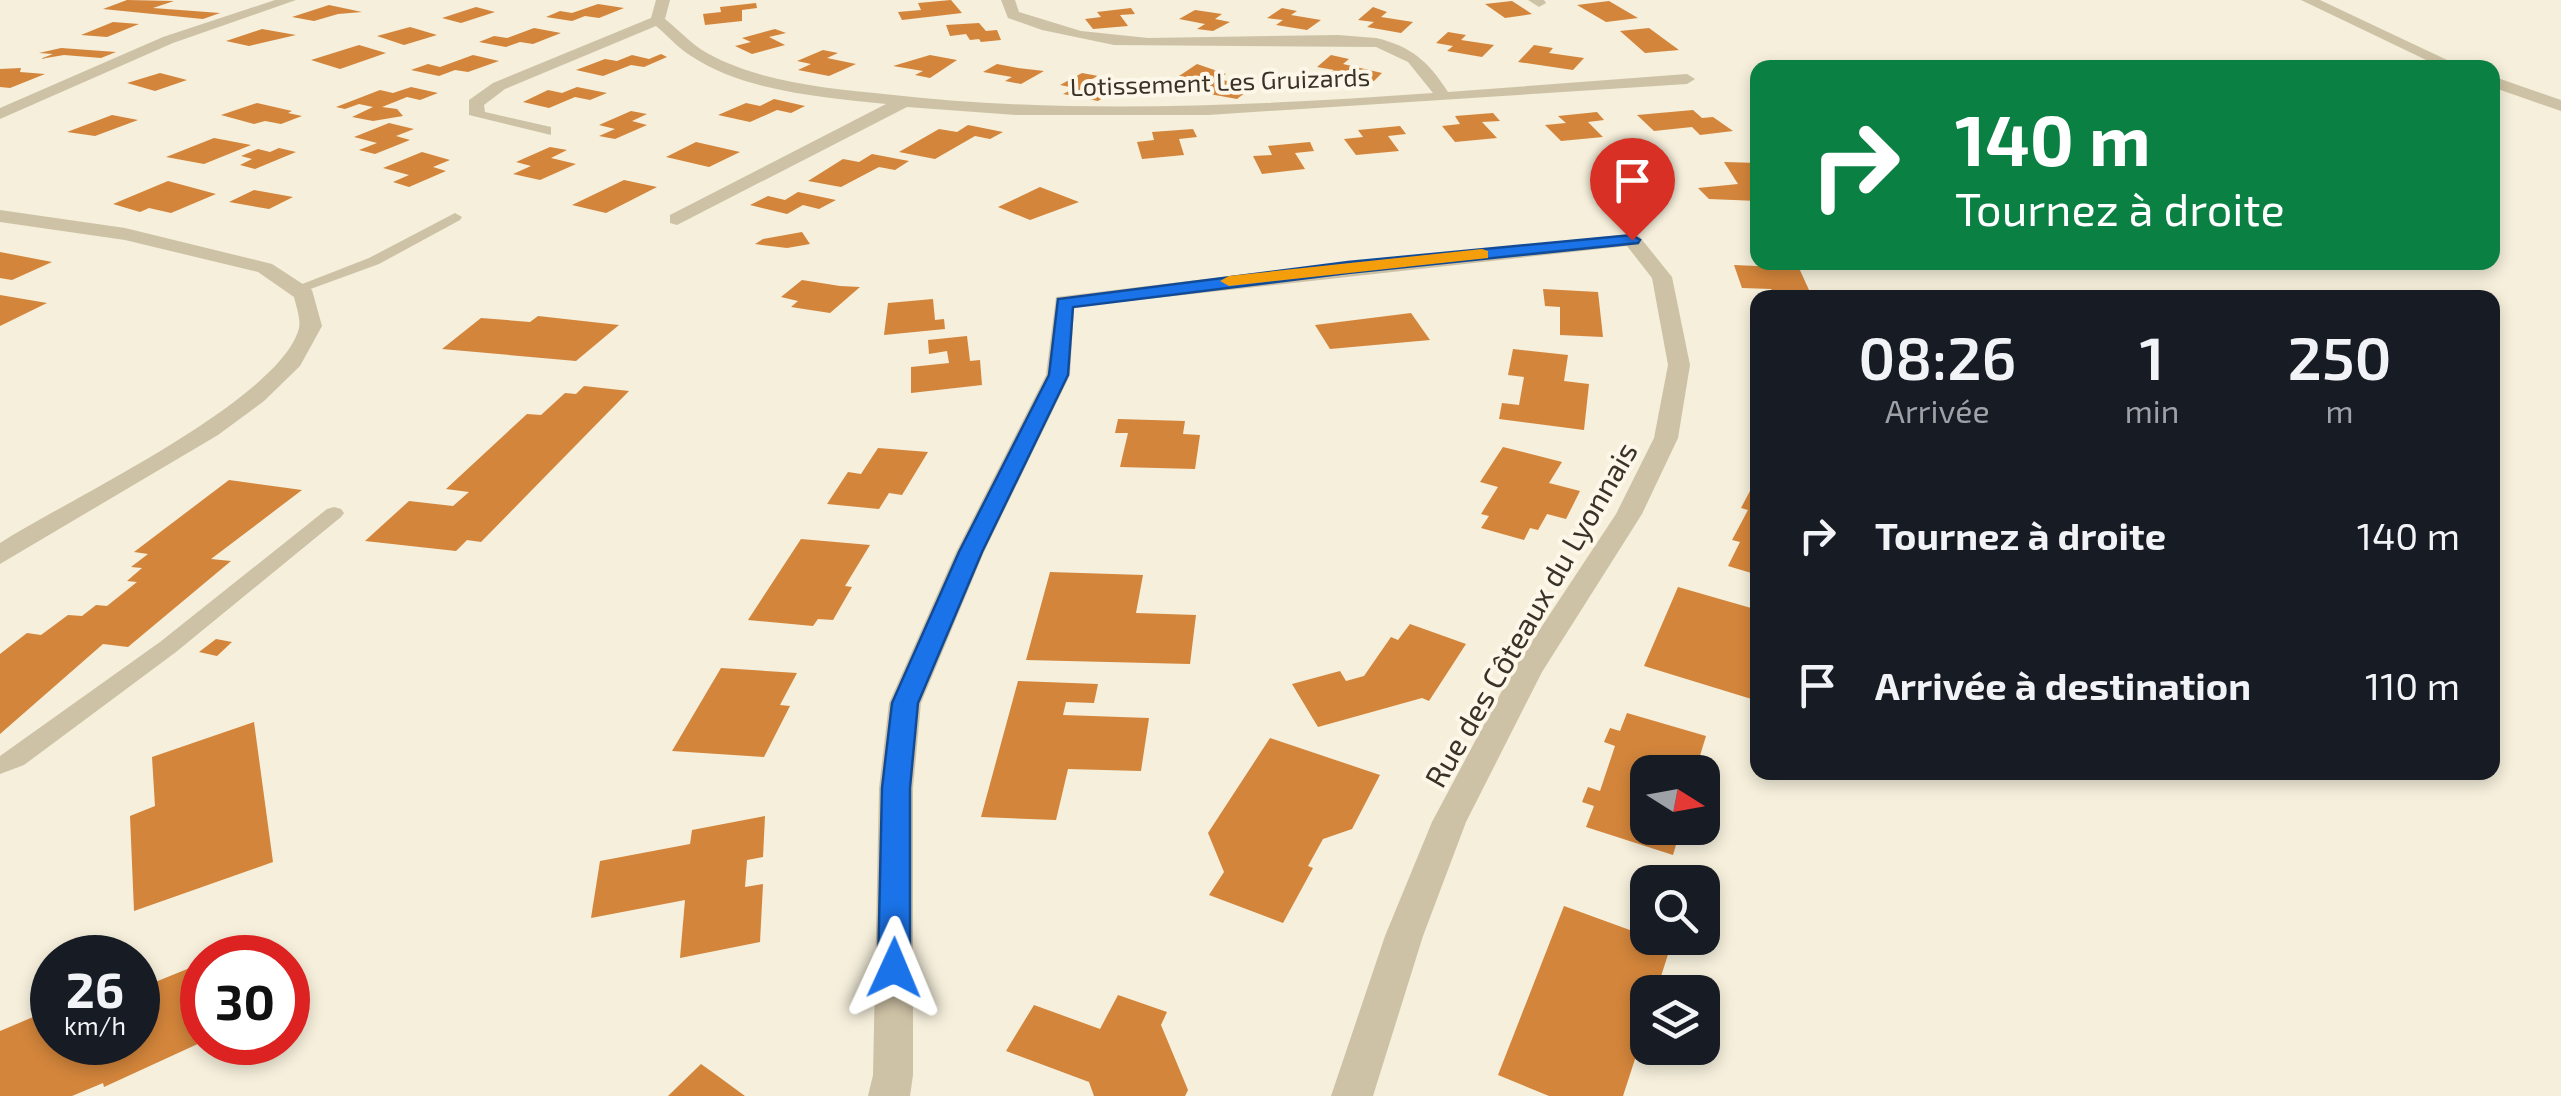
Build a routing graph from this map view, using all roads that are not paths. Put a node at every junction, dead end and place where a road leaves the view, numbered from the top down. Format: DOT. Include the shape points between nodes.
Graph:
graph roads {
  1 [pos="289,0"];
  2 [pos="663,0"];
  3 [pos="1008,0"];
  4 [pos="2308,0"];
  5 [pos="658,20"];
  6 [pos="2439,60"];
  7 [pos="1687,78"];
  8 [pos="2500,84"];
  9 [pos="1443,96"];
  10 [pos="903,102"];
  11 [pos="2561,106"];
  12 [pos="0,114"];
  13 [pos="545,131"];
  14 [pos="0,216"];
  15 [pos="455,216"];
  16 [pos="677,219"];
  17 [pos="300,288"];
  18 [pos="334,513"];
  19 [pos="0,554"];
  20 [pos="0,765"];
  21 [pos="889,1096"];
  22 [pos="1352,1096"];
  1 -- 12 [label="street" via="168,40"];
  2 -- 5 [label="street"];
  3 -- 9 [label="street, Lotissement Les Gruizards" via="1013,15 1098,42 1332,40 1389,46 1421,62"];
  4 -- 6 [label="street"];
  5 -- 10 [label="street, Lotissement Les Gruizards" via="701,56 751,75"];
  5 -- 13 [label="street" via="499,86 474,104 477,115"];
  7 -- 9 [label="street, Lotissement Les Gruizards"];
  8 -- 11 [label="street"];
  9 -- 10 [label="street, Lotissement Les Gruizards" via="1172,112"];
  10 -- 16 [label="street"];
  14 -- 17 [label="street" via="125,234 241,262 286,276"];
  15 -- 17 [label="lane" via="374,262"];
  17 -- 19 [label="street" via="309,302 306,338 245,408"];
  18 -- 20 [label="lane" via="168,647"];
  21 -- 22 [label="street, Rue des Côteaux du Lyonnais" via="896,788 905,703 1058,375 1064,302 1632,240 1662,277 1679,365 1666,438 1629,514 1528,670 1449,822"];
}
